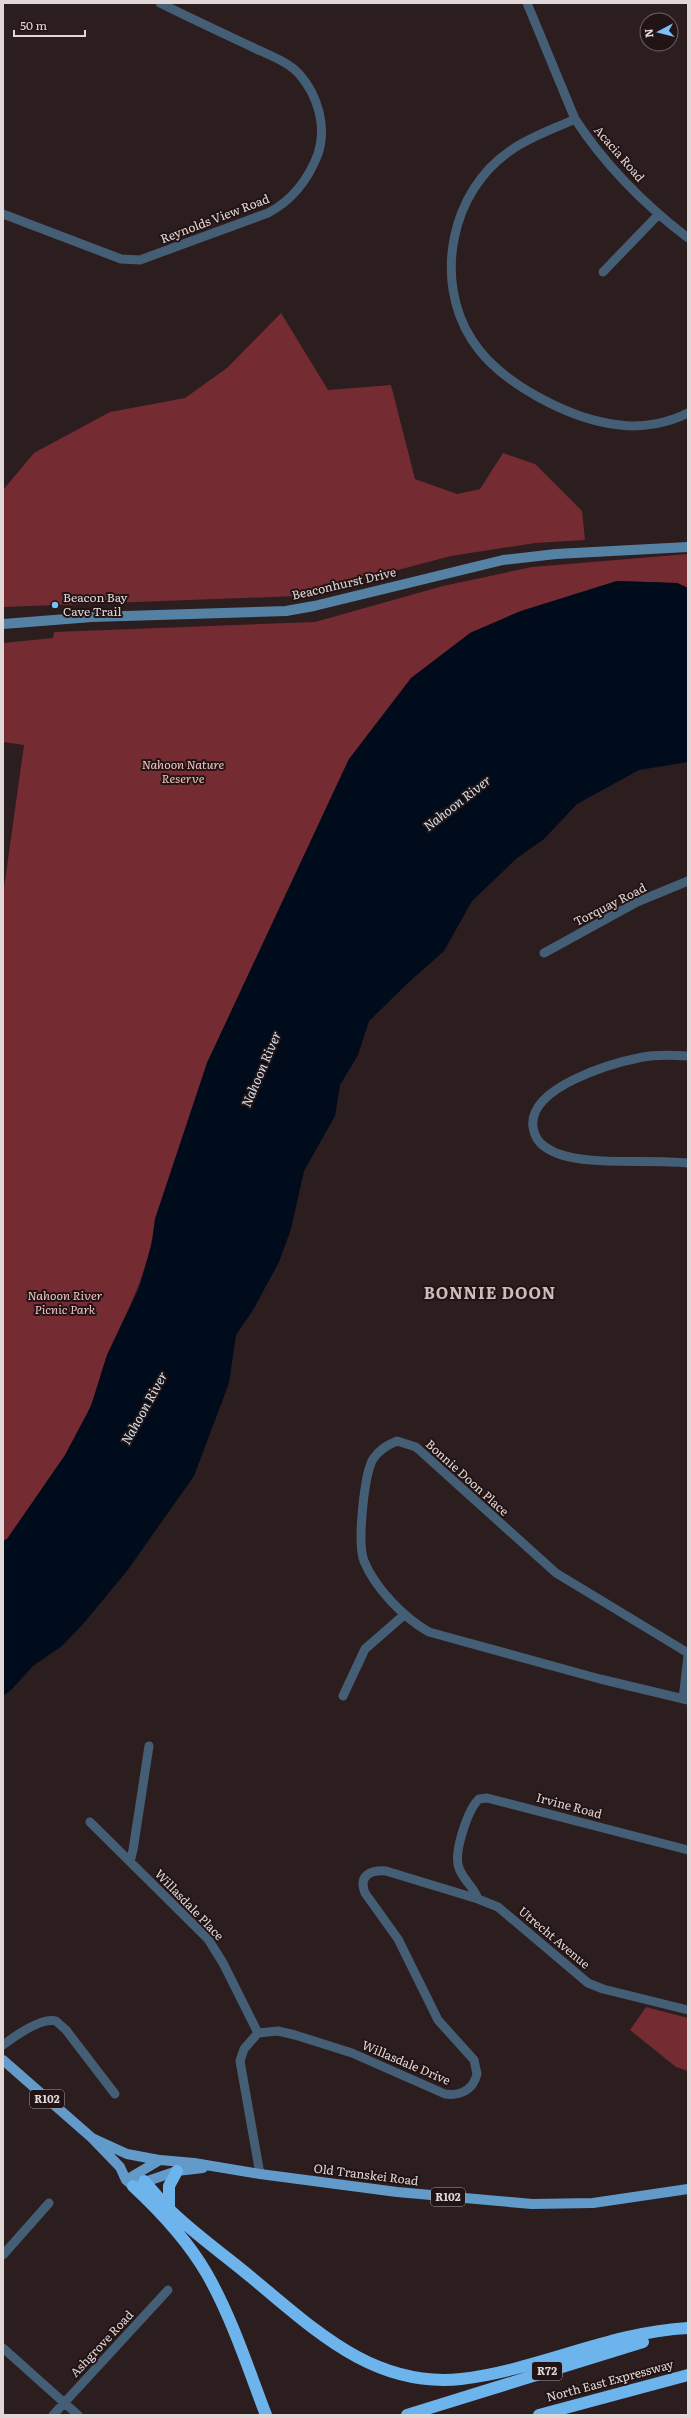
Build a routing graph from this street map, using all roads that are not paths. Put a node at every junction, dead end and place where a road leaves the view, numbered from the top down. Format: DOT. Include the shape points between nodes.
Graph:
graph roads {
  1 [pos="160,3"];
  2 [pos="527,3"];
  3 [pos="575,120"];
  4 [pos="3,214"];
  5 [pos="658,215"];
  6 [pos="688,238"];
  7 [pos="603,272"];
  8 [pos="688,413"];
  9 [pos="688,547"];
  10 [pos="3,624"];
  11 [pos="688,881"];
  12 [pos="544,953"];
  13 [pos="688,1056"];
  14 [pos="688,1163"];
  15 [pos="404,1615"];
  16 [pos="688,1654"];
  17 [pos="343,1696"];
  18 [pos="685,1700"];
  19 [pos="149,1746"];
  20 [pos="90,1822"];
  21 [pos="688,1850"];
  22 [pos="130,1862"];
  23 [pos="478,1899"];
  24 [pos="688,2010"];
  25 [pos="258,2033"];
  26 [pos="3,2045"];
  27 [pos="3,2060"];
  28 [pos="115,2094"];
  29 [pos="92,2138"];
  30 [pos="160,2160"];
  31 [pos="208,2167"];
  32 [pos="177,2171"];
  33 [pos="260,2174"];
  34 [pos="135,2180"];
  35 [pos="688,2190"];
  36 [pos="48,2203"];
  37 [pos="170,2210"];
  38 [pos="3,2255"];
  39 [pos="168,2290"];
  40 [pos="688,2328"];
  41 [pos="688,2332"];
  42 [pos="3,2348"];
  43 [pos="688,2375"];
  44 [pos="64,2403"];
  45 [pos="53,2415"];
  46 [pos="78,2415"];
  47 [pos="266,2415"];
  48 [pos="407,2415"];
  49 [pos="539,2415"];
  1 -- 4 [label="street, Reynolds View Road" via="271,56 299,74 314,98 321,121 319,149 306,180 280,206 268,213 140,260 121,259"];
  2 -- 3 [label="street, Acacia Road"];
  3 -- 5 [label="street, Acacia Road" via="595,149"];
  3 -- 8 [label="street" via="510,150 488,171 470,195 455,234 451,262 454,293 464,325 479,350 504,374 555,405 596,420 621,425 666,422"];
  5 -- 6 [label="street, Acacia Road"];
  5 -- 7 [label="street"];
  9 -- 10 [label="street, Beaconhurst Drive" via="556,554 503,560 286,611"];
  11 -- 12 [label="street, Torquay Road" via="637,902"];
  13 -- 14 [label="street" via="642,1057 578,1079 560,1087 545,1099 536,1110 533,1124 535,1138 540,1144 564,1156 594,1160"];
  15 -- 16 [label="street, Bonnie Doon Place" via="368,1569 363,1560 360,1542 373,1461 380,1451 397,1441 416,1447 428,1456 556,1573"];
  15 -- 17 [label="street" via="365,1649"];
  15 -- 18 [label="street, Bonnie Doon Place" via="429,1632"];
  16 -- 18 [label="street, Bonnie Doon Place"];
  19 -- 22 [label="street" via="134,1850"];
  20 -- 22 [label="street, Willasdale Place"];
  21 -- 23 [label="street, Irvine Road" via="487,1798 479,1799 473,1804 458,1857 458,1867 475,1889"];
  22 -- 25 [label="street, Willasdale Place" via="208,1940"];
  23 -- 24 [label="street, Utrecht Avenue" via="498,1907 595,1987"];
  23 -- 25 [label="street, Willasdale Drive" via="386,1871 371,1872 364,1877 362,1883 365,1893 404,1949 438,2020 474,2060 477,2074 474,2084 465,2092 441,2092 352,2054 284,2032"];
  25 -- 33 [label="street" via="244,2049 240,2061"];
  26 -- 28 [label="street" via="46,2021 56,2021 66,2030"];
  27 -- 29 [label="main road, R102"];
  29 -- 30 [label="main road, Old Transkei Road" via="127,2154"];
  29 -- 34 [label="main road, R102"];
  30 -- 31 [label="main road, Old Transkei Road / R102" via="188,2162"];
  30 -- 34 [label="main road"];
  31 -- 32 [label="main road, Old Transkei Road / R102"];
  31 -- 33 [label="main road, Old Transkei Road / R102"];
  32 -- 34 [label="main road, Old Transkei Road / R102"];
  32 -- 37 [label="highway" via="169,2186"];
  33 -- 35 [label="main road, Old Transkei Road / R102" via="428,2196 532,2204 593,2203"];
  34 -- 37 [label="highway"];
  34 -- 47 [label="highway" via="208,2275"];
  36 -- 38 [label="street"];
  37 -- 40 [label="highway" via="330,2342 370,2364 396,2373 433,2379 461,2379 624,2338"];
  39 -- 44 [label="street, Ashgrove Road"];
  41 -- 48 [label="highway, North East Expressway / R72" via="613,2351"];
  42 -- 44 [label="street"];
  43 -- 49 [label="highway, North East Expressway"];
  44 -- 45 [label="street, Ashgrove Road"];
  44 -- 46 [label="street"];
}
